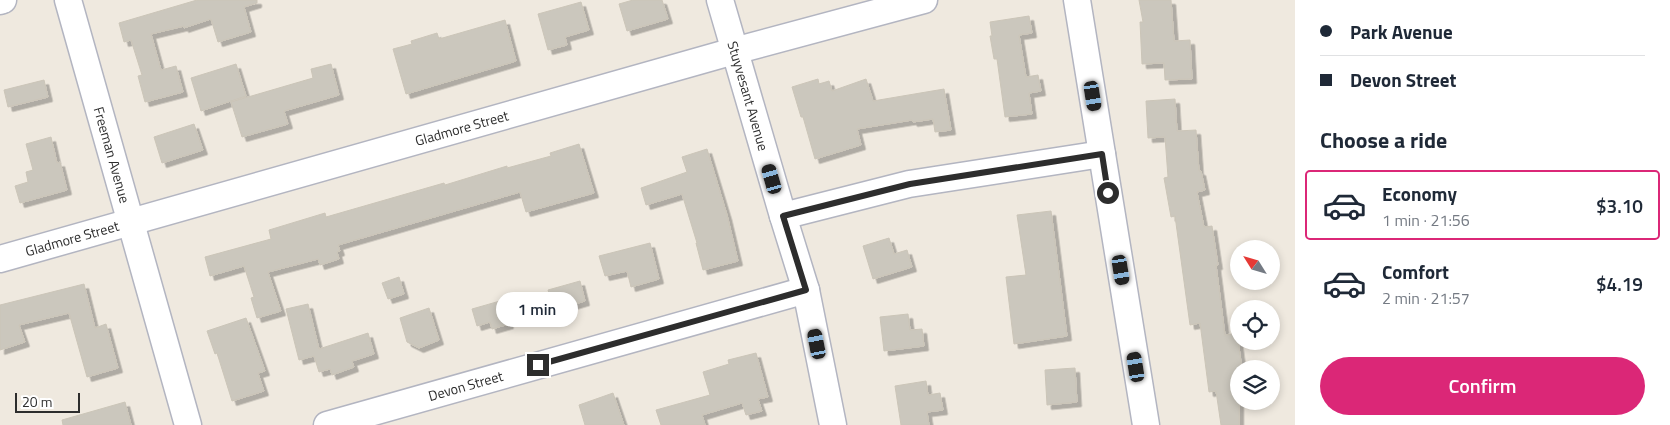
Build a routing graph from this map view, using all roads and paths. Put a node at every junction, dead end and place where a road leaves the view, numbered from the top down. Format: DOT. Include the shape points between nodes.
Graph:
graph roads {
  1 [pos="68,0"];
  2 [pos="720,0"];
  3 [pos="924,0"];
  4 [pos="1077,0"];
  5 [pos="734,51"];
  6 [pos="1102,154"];
  7 [pos="783,216"];
  8 [pos="131,223"];
  9 [pos="0,259"];
  10 [pos="806,290"];
  11 [pos="188,425"];
  12 [pos="327,425"];
  13 [pos="833,425"];
  14 [pos="1146,425"];
  1 -- 8 [label="street, Freeman Avenue"];
  2 -- 5 [label="street, Stuyvesant Avenue"];
  3 -- 5 [label="street, Gladmore Street"];
  4 -- 6 [label="street"];
  5 -- 7 [label="street, Stuyvesant Avenue"];
  5 -- 8 [label="street, Gladmore Street"];
  6 -- 7 [label="street" via="910,184"];
  6 -- 14 [label="street"];
  7 -- 10 [label="street, Stuyvesant Avenue"];
  8 -- 9 [label="street, Gladmore Street"];
  8 -- 11 [label="street, Freeman Avenue"];
  10 -- 12 [label="street, Devon Street"];
  10 -- 13 [label="street, Stuyvesant Avenue"];
}
